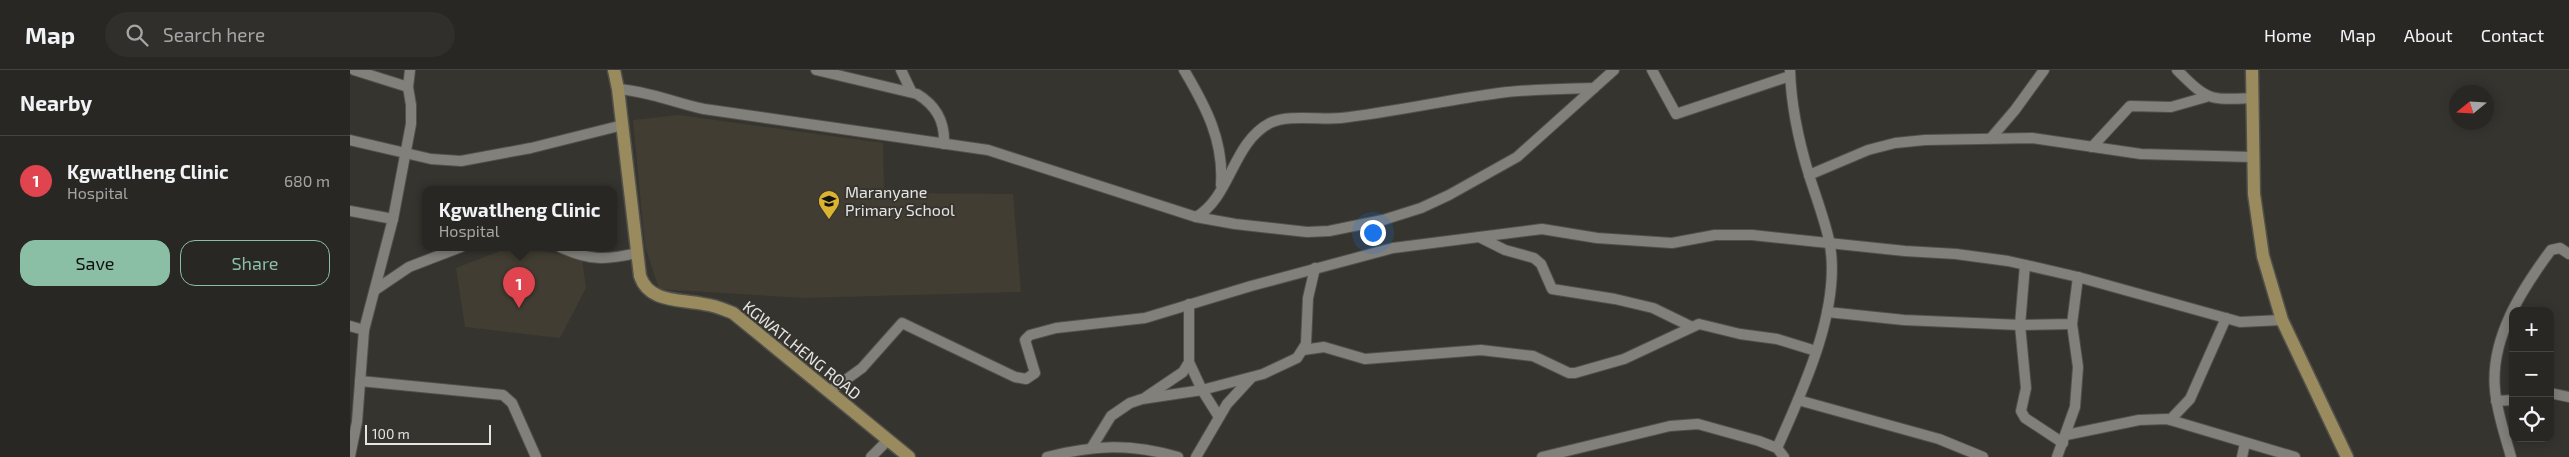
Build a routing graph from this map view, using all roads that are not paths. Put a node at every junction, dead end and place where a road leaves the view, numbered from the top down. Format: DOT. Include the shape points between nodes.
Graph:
graph roads {
  1 [pos="354,70"];
  2 [pos="410,70"];
  3 [pos="614,70"];
  4 [pos="816,70"];
  5 [pos="901,70"];
  6 [pos="1184,70"];
  7 [pos="1614,70"];
  8 [pos="1652,70"];
  9 [pos="2044,70"];
  10 [pos="2177,70"];
  11 [pos="2252,70"];
  12 [pos="1790,73"];
  13 [pos="408,87"];
  14 [pos="1594,88"];
  15 [pos="618,89"];
  16 [pos="911,91"];
  17 [pos="2206,97"];
  18 [pos="2253,98"];
  19 [pos="622,126"];
  20 [pos="1991,138"];
  21 [pos="350,140"];
  22 [pos="944,144"];
  23 [pos="2092,147"];
  24 [pos="406,153"];
  25 [pos="2252,157"];
  26 [pos="1809,175"];
  27 [pos="1221,188"];
  28 [pos="350,211"];
  29 [pos="1196,217"];
  30 [pos="393,219"];
  31 [pos="1478,237"];
  32 [pos="1830,243"];
  33 [pos="450,251"];
  34 [pos="572,251"];
  35 [pos="637,254"];
  36 [pos="2569,254"];
  37 [pos="2025,265"];
  38 [pos="1315,268"];
  39 [pos="2078,278"];
  40 [pos="375,290"];
  41 [pos="1189,304"];
  42 [pos="1827,312"];
  43 [pos="2226,318"];
  44 [pos="2282,320"];
  45 [pos="2072,324"];
  46 [pos="2020,325"];
  47 [pos="350,326"];
  48 [pos="1690,326"];
  49 [pos="364,330"];
  50 [pos="1303,350"];
  51 [pos="1816,351"];
  52 [pos="1189,362"];
  53 [pos="1252,377"];
  54 [pos="357,378"];
  55 [pos="1202,390"];
  56 [pos="829,392"];
  57 [pos="2554,393"];
  58 [pos="2569,397"];
  59 [pos="1142,399"];
  60 [pos="1798,400"];
  61 [pos="2509,400"];
  62 [pos="2496,402"];
  63 [pos="1219,417"];
  64 [pos="2170,420"];
  65 [pos="2064,439"];
  66 [pos="888,440"];
  67 [pos="2245,444"];
  68 [pos="1092,447"];
  69 [pos="1776,448"];
  70 [pos="1132,452"];
  71 [pos="350,454"];
  72 [pos="1072,454"];
  73 [pos="2344,456"];
  74 [pos="536,457"];
  75 [pos="871,457"];
  76 [pos="909,457"];
  77 [pos="1047,457"];
  78 [pos="1178,457"];
  79 [pos="1196,457"];
  80 [pos="1542,457"];
  81 [pos="1784,457"];
  82 [pos="1983,457"];
  83 [pos="2056,457"];
  84 [pos="2242,457"];
  85 [pos="2295,457"];
  86 [pos="2511,457"];
  1 -- 13 [label="street"];
  2 -- 13 [label="street"];
  3 -- 15 [label="street, KGWATLHENG ROAD"];
  4 -- 16 [label="street"];
  5 -- 16 [label="street"];
  6 -- 27 [label="street" via="1214,128 1222,164"];
  7 -- 14 [label="street"];
  8 -- 12 [label="street" via="1676,114"];
  9 -- 20 [label="street" via="2016,110"];
  10 -- 17 [label="street"];
  11 -- 18 [label="street"];
  12 -- 26 [label="street" via="1799,137"];
  13 -- 24 [label="street" via="412,106"];
  14 -- 27 [label="street" via="1499,93 1392,112 1332,119 1281,120 1270,123 1245,146"];
  14 -- 29 [label="street" via="1517,157 1421,208 1329,232 1244,225"];
  15 -- 19 [label="street, KGWATLHENG ROAD"];
  15 -- 22 [label="street" via="643,91 704,108"];
  16 -- 22 [label="street" via="930,104 938,115 944,130"];
  17 -- 18 [label="street"];
  17 -- 23 [label="street" via="2163,108 2130,106"];
  18 -- 25 [label="street"];
  19 -- 24 [label="street" via="471,160 450,161"];
  19 -- 35 [label="street, KGWATLHENG ROAD"];
  20 -- 23 [label="street" via="2032,138"];
  20 -- 26 [label="street" via="1895,143 1868,150"];
  21 -- 24 [label="street"];
  22 -- 29 [label="street" via="993,151"];
  23 -- 25 [label="street" via="2163,155"];
  24 -- 30 [label="street"];
  25 -- 44 [label="street" via="2258,230"];
  26 -- 32 [label="street"];
  27 -- 29 [label="street" via="1209,209"];
  28 -- 30 [label="street"];
  30 -- 40 [label="street"];
  31 -- 32 [label="street" via="1542,229 1597,238 1672,243 1715,236 1752,235"];
  31 -- 38 [label="street" via="1393,248"];
  31 -- 48 [label="street" via="1505,250 1534,258 1541,264 1552,289 1653,308"];
  32 -- 37 [label="street" via="1956,254"];
  32 -- 42 [label="street"];
  33 -- 40 [label="street" via="415,264"];
  34 -- 35 [label="street" via="610,260"];
  35 -- 56 [label="street, KGWATLHENG ROAD" via="642,282 653,294 719,307 733,313"];
  36 -- 62 [label="street" via="2560,248 2550,250 2514,307 2504,328 2497,357"];
  37 -- 39 [label="street"];
  37 -- 46 [label="street"];
  38 -- 41 [label="street"];
  38 -- 50 [label="street" via="1308,298 1307,339"];
  39 -- 43 [label="street"];
  39 -- 45 [label="street"];
  40 -- 49 [label="street"];
  41 -- 52 [label="street"];
  41 -- 56 [label="street" via="1145,318 1056,328 1027,337 1025,340 1035,373 1026,379 902,322 862,368"];
  42 -- 46 [label="street" via="1904,320"];
  42 -- 51 [label="street"];
  43 -- 44 [label="street" via="2240,322"];
  43 -- 64 [label="street" via="2190,398"];
  44 -- 73 [label="street"];
  45 -- 46 [label="street"];
  45 -- 65 [label="street" via="2078,367 2075,407"];
  46 -- 65 [label="street" via="2026,388 2022,415"];
  47 -- 49 [label="street"];
  48 -- 50 [label="street" via="1624,359 1575,373 1533,356 1481,350 1365,360 1324,347"];
  48 -- 51 [label="street" via="1706,324"];
  49 -- 54 [label="street"];
  50 -- 53 [label="street" via="1292,362"];
  51 -- 60 [label="street"];
  52 -- 55 [label="street"];
  52 -- 59 [label="street" via="1183,372"];
  53 -- 55 [label="street"];
  53 -- 63 [label="street"];
  54 -- 71 [label="street" via="358,422"];
  54 -- 74 [label="street" via="503,395 512,403"];
  55 -- 59 [label="street"];
  55 -- 63 [label="street"];
  56 -- 66 [label="street, KGWATLHENG ROAD"];
  57 -- 58 [label="street"];
  59 -- 68 [label="street" via="1117,410"];
  60 -- 69 [label="street"];
  60 -- 82 [label="street" via="1939,439"];
  61 -- 62 [label="street"];
  62 -- 86 [label="street"];
  63 -- 79 [label="street"];
  64 -- 65 [label="street" via="2139,420"];
  64 -- 67 [label="street"];
  65 -- 83 [label="street"];
  66 -- 75 [label="street"];
  66 -- 76 [label="street, KGWATLHENG ROAD"];
  67 -- 84 [label="street"];
  67 -- 85 [label="street"];
  68 -- 70 [label="street"];
  68 -- 72 [label="street"];
  69 -- 80 [label="street" via="1713,427 1683,424"];
  69 -- 81 [label="street"];
  70 -- 78 [label="street"];
  72 -- 77 [label="street"];
}
